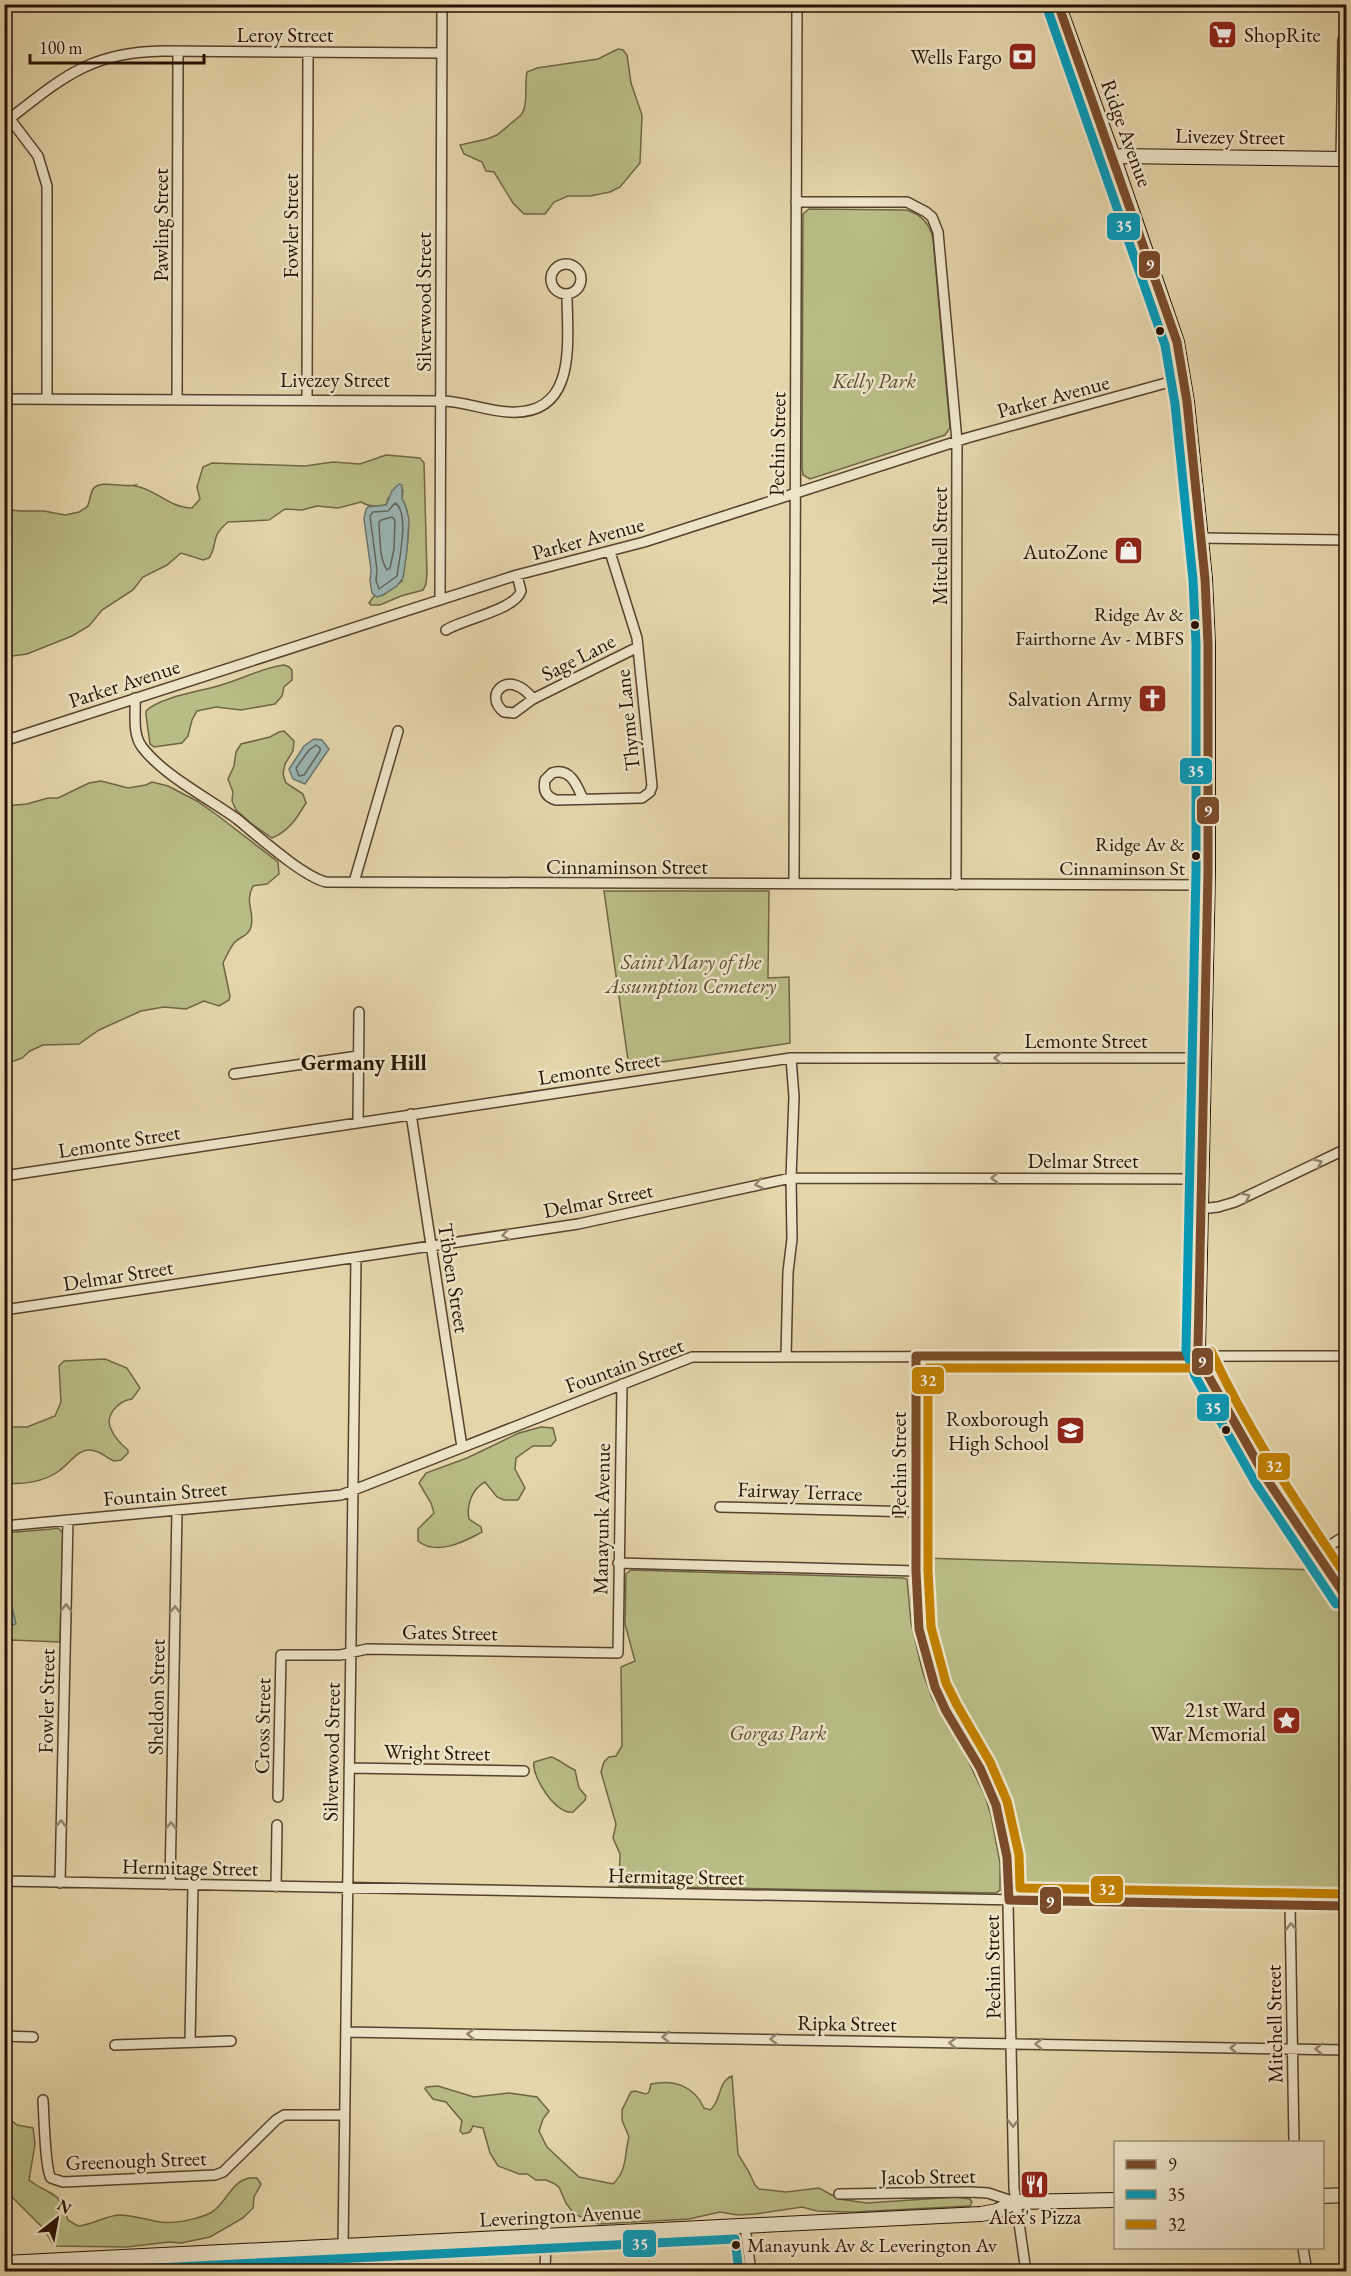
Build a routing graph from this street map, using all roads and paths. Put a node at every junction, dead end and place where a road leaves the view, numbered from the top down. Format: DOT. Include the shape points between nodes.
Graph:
graph roads {
  1 [pos="442,4"];
  2 [pos="797,4"];
  3 [pos="1058,4"];
  4 [pos="1343,40"];
  5 [pos="178,52"];
  6 [pos="308,52"];
  7 [pos="442,52"];
  8 [pos="7,121"];
  9 [pos="1113,156"];
  10 [pos="1344,159"];
  11 [pos="796,202"];
  12 [pos="567,294"];
  13 [pos="1184,378"];
  14 [pos="4,399"];
  15 [pos="47,399"];
  16 [pos="177,399"];
  17 [pos="307,399"];
  18 [pos="441,401"];
  19 [pos="957,441"];
  20 [pos="795,494"];
  21 [pos="1200,538"];
  22 [pos="1347,540"];
  23 [pos="610,552"];
  24 [pos="517,575"];
  25 [pos="440,600"];
  26 [pos="446,630"];
  27 [pos="638,647"];
  28 [pos="135,698"];
  29 [pos="533,699"];
  30 [pos="398,731"];
  31 [pos="4,741"];
  32 [pos="388,764"];
  33 [pos="399,768"];
  34 [pos="583,799"];
  35 [pos="354,882"];
  36 [pos="794,883"];
  37 [pos="957,885"];
  38 [pos="1208,885"];
  39 [pos="358,1012"];
  40 [pos="358,1056"];
  41 [pos="791,1058"];
  42 [pos="1204,1058"];
  43 [pos="234,1074"];
  44 [pos="411,1114"];
  45 [pos="358,1122"];
  46 [pos="1347,1149"];
  47 [pos="4,1176"];
  48 [pos="791,1178"];
  49 [pos="1201,1179"];
  50 [pos="1200,1209"];
  51 [pos="431,1246"];
  52 [pos="356,1258"];
  53 [pos="4,1310"];
  54 [pos="916,1356"];
  55 [pos="1200,1356"];
  56 [pos="1347,1356"];
  57 [pos="786,1357"];
  58 [pos="622,1384"];
  59 [pos="462,1447"];
  60 [pos="353,1491"];
  61 [pos="720,1507"];
  62 [pos="177,1510"];
  63 [pos="916,1512"];
  64 [pos="68,1520"];
  65 [pos="4,1526"];
  66 [pos="1347,1535"];
  67 [pos="1317,1554"];
  68 [pos="1347,1559"];
  69 [pos="618,1563"];
  70 [pos="916,1571"];
  71 [pos="1329,1571"];
  72 [pos="1347,1597"];
  73 [pos="351,1653"];
  74 [pos="618,1653"];
  75 [pos="281,1655"];
  76 [pos="349,1768"];
  77 [pos="524,1771"];
  78 [pos="278,1797"];
  79 [pos="277,1825"];
  80 [pos="4,1881"];
  81 [pos="60,1882"];
  82 [pos="170,1885"];
  83 [pos="193,1885"];
  84 [pos="276,1887"];
  85 [pos="347,1887"];
  86 [pos="1009,1900"];
  87 [pos="1290,1905"];
  88 [pos="1347,1906"];
  89 [pos="346,2032"];
  90 [pos="4,2037"];
  91 [pos="33,2037"];
  92 [pos="231,2041"];
  93 [pos="190,2042"];
  94 [pos="1012,2044"];
  95 [pos="115,2045"];
  96 [pos="1292,2049"];
  97 [pos="1347,2050"];
  98 [pos="43,2100"];
  99 [pos="344,2115"];
  100 [pos="1294,2141"];
  101 [pos="838,2194"];
  102 [pos="1347,2195"];
  103 [pos="1324,2196"];
  104 [pos="1114,2200"];
  105 [pos="1015,2202"];
  106 [pos="745,2226"];
  107 [pos="546,2237"];
  108 [pos="393,2245"];
  109 [pos="343,2247"];
  110 [pos="1304,2249"];
  111 [pos="255,2251"];
  112 [pos="4,2263"];
  113 [pos="255,2271"];
  114 [pos="393,2271"];
  115 [pos="545,2271"];
  116 [pos="751,2271"];
  117 [pos="1026,2271"];
  118 [pos="1307,2271"];
  1 -- 7 [label="street, Silverwood Street"];
  2 -- 11 [label="street, Pechin Street"];
  3 -- 9 [label="main road, Ridge Avenue"];
  4 -- 10 [label="street"];
  5 -- 6 [label="street, Leroy Street"];
  5 -- 8 [label="street, Leroy Street" via="132,52 90,63"];
  5 -- 16 [label="street, Pawling Street"];
  6 -- 7 [label="street, Leroy Street"];
  6 -- 17 [label="street, Fowler Street"];
  7 -- 18 [label="street, Silverwood Street"];
  8 -- 15 [label="street" via="38,156 47,186"];
  9 -- 10 [label="main road, Livezey Street"];
  9 -- 13 [label="main road, Ridge Avenue" via="1177,342"];
  11 -- 19 [label="street, Mitchell Street" via="915,204 935,224 940,240"];
  11 -- 20 [label="street, Pechin Street"];
  12 -- 18 [label="street, Livezey Street" via="567,367 561,385 550,399 528,411 512,413"];
  13 -- 19 [label="street, Parker Avenue"];
  13 -- 21 [label="main road, Ridge Avenue"];
  14 -- 15 [label="street, Livezey Street"];
  15 -- 16 [label="street, Livezey Street"];
  16 -- 17 [label="street, Livezey Street"];
  17 -- 18 [label="street, Livezey Street"];
  18 -- 25 [label="street, Silverwood Street"];
  19 -- 20 [label="street, Parker Avenue"];
  19 -- 37 [label="street, Mitchell Street"];
  20 -- 23 [label="street, Parker Avenue"];
  20 -- 36 [label="street, Pechin Street"];
  21 -- 22 [label="street"];
  21 -- 38 [label="main road, Ridge Avenue" via="1208,644"];
  23 -- 24 [label="street, Parker Avenue"];
  23 -- 27 [label="street"];
  24 -- 25 [label="street, Parker Avenue"];
  24 -- 26 [label="street" via="521,591 517,599"];
  25 -- 28 [label="street, Parker Avenue"];
  27 -- 29 [label="street, Sage Lane"];
  27 -- 34 [label="street, Thyme Lane" via="651,789 642,798"];
  28 -- 31 [label="street, Parker Avenue"];
  28 -- 35 [label="street, Cinnaminson Street" via="138,740 156,760 312,877 326,882"];
  30 -- 32 [label="street"];
  32 -- 33 [label="street"];
  32 -- 35 [label="street"];
  35 -- 36 [label="street, Cinnaminson Street"];
  36 -- 37 [label="street, Cinnaminson Street"];
  37 -- 38 [label="street, Cinnaminson Street"];
  38 -- 42 [label="main road, Ridge Avenue"];
  39 -- 40 [label="street"];
  40 -- 43 [label="street"];
  40 -- 45 [label="street"];
  42 -- 41 [label="street, Lemonte Street, one-way"];
  41 -- 44 [label="street, Lemonte Street"];
  41 -- 48 [label="street"];
  42 -- 49 [label="main road, Ridge Avenue"];
  44 -- 45 [label="street, Lemonte Street"];
  44 -- 51 [label="street, Tibben Street"];
  45 -- 47 [label="street, Lemonte Street"];
  50 -- 46 [label="street, one-way" via="1235,1202"];
  49 -- 48 [label="street, Delmar Street, one-way"];
  48 -- 51 [label="street, Delmar Street, one-way" via="579,1224"];
  48 -- 57 [label="street"];
  49 -- 50 [label="main road, Ridge Avenue"];
  50 -- 55 [label="main road, Ridge Avenue"];
  51 -- 52 [label="street, Delmar Street"];
  51 -- 59 [label="street, Tibben Street"];
  52 -- 53 [label="street, Delmar Street"];
  52 -- 60 [label="street, Silverwood Street"];
  54 -- 55 [label="street, Fountain Street"];
  54 -- 57 [label="street, Fountain Street"];
  54 -- 63 [label="street, Pechin Street"];
  55 -- 56 [label="street, Fountain Street"];
  55 -- 67 [label="main road, Ridge Avenue" via="1266,1478"];
  57 -- 58 [label="street, Fountain Street" via="692,1357"];
  58 -- 59 [label="street, Fountain Street"];
  58 -- 69 [label="street, Manayunk Avenue"];
  59 -- 60 [label="street, Fountain Street"];
  60 -- 62 [label="street, Fountain Street" via="336,1496"];
  60 -- 73 [label="street, Silverwood Street"];
  61 -- 63 [label="street, Fairway Terrace"];
  62 -- 64 [label="street, Fountain Street"];
  82 -- 62 [label="street, Sheldon Street, one-way"];
  63 -- 70 [label="street, Pechin Street"];
  64 -- 65 [label="street, Fountain Street"];
  81 -- 64 [label="street, Fowler Street, one-way"];
  66 -- 67 [label="street"];
  67 -- 71 [label="main road, Ridge Avenue"];
  68 -- 71 [label="street"];
  69 -- 70 [label="street"];
  69 -- 74 [label="street, Manayunk Avenue"];
  70 -- 86 [label="street, Pechin Street" via="918,1620 926,1661 946,1711 989,1786 1004,1837"];
  71 -- 72 [label="main road, Ridge Avenue"];
  73 -- 74 [label="street, Gates Street" via="367,1649"];
  73 -- 75 [label="street, Gates Street"];
  73 -- 76 [label="street, Silverwood Street"];
  75 -- 78 [label="street, Cross Street"];
  76 -- 77 [label="street, Wright Street"];
  76 -- 85 [label="street, Silverwood Street"];
  79 -- 84 [label="street"];
  80 -- 81 [label="street, Hermitage Street"];
  81 -- 82 [label="street, Hermitage Street"];
  82 -- 83 [label="street, Hermitage Street"];
  83 -- 84 [label="street, Hermitage Street"];
  83 -- 93 [label="street"];
  84 -- 85 [label="street, Hermitage Street"];
  85 -- 86 [label="street, Hermitage Street"];
  85 -- 89 [label="street, Silverwood Street"];
  86 -- 87 [label="street, Hermitage Street"];
  86 -- 94 [label="street, Pechin Street"];
  87 -- 88 [label="street, Hermitage Street"];
  96 -- 87 [label="street, Mitchell Street, one-way"];
  94 -- 89 [label="street, Ripka Street, one-way"];
  89 -- 99 [label="street, Silverwood Street"];
  90 -- 91 [label="street"];
  92 -- 93 [label="street"];
  93 -- 95 [label="street"];
  96 -- 94 [label="street, Ripka Street, one-way"];
  94 -- 105 [label="street, Pechin Street, one-way"];
  97 -- 96 [label="street, Ripka Street, one-way"];
  96 -- 100 [label="street, Mitchell Street"];
  98 -- 99 [label="street, Greenough Street" via="46,2168 51,2178 66,2182 216,2175 224,2172 283,2115"];
  99 -- 109 [label="street, Silverwood Street"];
  101 -- 105 [label="street, Jacob Street" via="970,2192"];
  102 -- 103 [label="main road"];
  104 -- 105 [label="main road, Leverington Avenue"];
  105 -- 106 [label="main road, Leverington Avenue" via="981,2214"];
  105 -- 117 [label="street, Pechin Street"];
  106 -- 107 [label="main road, Leverington Avenue"];
  106 -- 116 [label="street"];
  107 -- 108 [label="main road, Leverington Avenue"];
  107 -- 115 [label="street"];
  108 -- 109 [label="main road, Leverington Avenue"];
  108 -- 114 [label="street"];
  109 -- 111 [label="main road, Leverington Avenue"];
  110 -- 118 [label="street"];
  111 -- 112 [label="main road, Leverington Avenue"];
  111 -- 113 [label="street"];
}
